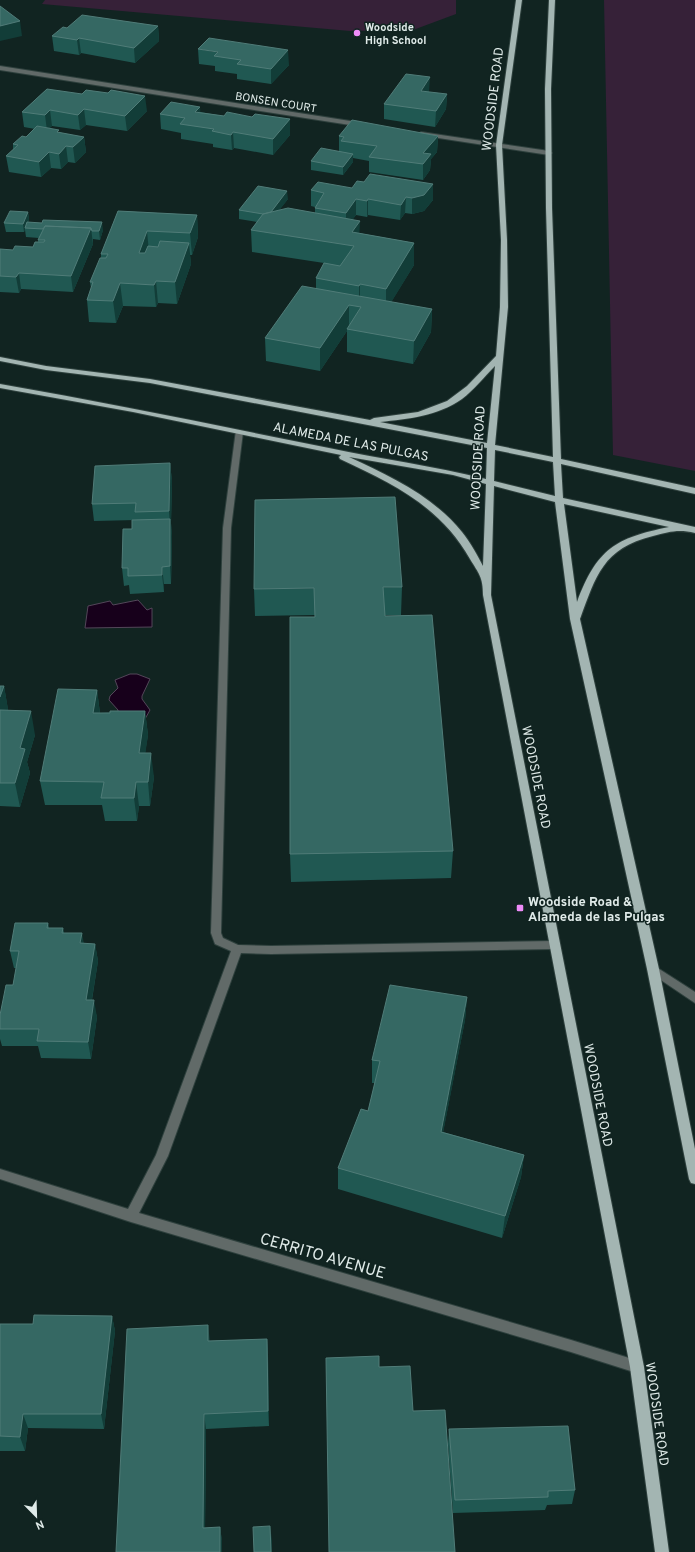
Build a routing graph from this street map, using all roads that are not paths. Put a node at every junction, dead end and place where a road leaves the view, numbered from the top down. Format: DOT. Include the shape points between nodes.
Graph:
graph roads {
  1 [pos="519,0"];
  2 [pos="552,0"];
  3 [pos="0,68"];
  4 [pos="367,126"];
  5 [pos="412,132"];
  6 [pos="499,145"];
  7 [pos="549,153"];
  8 [pos="499,357"];
  9 [pos="0,359"];
  10 [pos="0,386"];
  11 [pos="362,421"];
  12 [pos="239,432"];
  13 [pos="491,447"];
  14 [pos="331,451"];
  15 [pos="556,461"];
  16 [pos="488,483"];
  17 [pos="695,491"];
  18 [pos="559,500"];
  19 [pos="681,527"];
  20 [pos="695,530"];
  21 [pos="487,580"];
  22 [pos="575,619"];
  23 [pos="554,945"];
  24 [pos="237,949"];
  25 [pos="654,969"];
  26 [pos="695,998"];
  27 [pos="0,1174"];
  28 [pos="695,1179"];
  29 [pos="131,1216"];
  30 [pos="637,1367"];
  31 [pos="662,1552"];
  1 -- 6 [label="main road, WOODSIDE ROAD"];
  2 -- 7 [label="main road" via="548,89"];
  3 -- 4 [label="street, BONSEN COURT"];
  5 -- 6 [label="street"];
  6 -- 7 [label="street"];
  6 -- 8 [label="main road, WOODSIDE ROAD" via="504,240 504,300"];
  7 -- 15 [label="main road"];
  8 -- 11 [label="main road" via="459,397 440,408 408,416"];
  8 -- 13 [label="main road, WOODSIDE ROAD"];
  9 -- 11 [label="main road, ALAMEDA DE LAS PULGAS" via="46,368 150,381"];
  10 -- 12 [label="main road, ALAMEDA DE LAS PULGAS"];
  11 -- 13 [label="main road, ALAMEDA DE LAS PULGAS"];
  12 -- 14 [label="main road, ALAMEDA DE LAS PULGAS"];
  12 -- 24 [label="street" via="227,528 216,934 218,941"];
  13 -- 15 [label="main road, ALAMEDA DE LAS PULGAS"];
  13 -- 16 [label="main road, WOODSIDE ROAD"];
  14 -- 16 [label="main road, ALAMEDA DE LAS PULGAS" via="453,473"];
  14 -- 21 [label="main road" via="379,475 431,506 459,535"];
  15 -- 17 [label="main road, ALAMEDA DE LAS PULGAS"];
  15 -- 18 [label="main road"];
  16 -- 18 [label="main road, ALAMEDA DE LAS PULGAS"];
  16 -- 21 [label="main road, WOODSIDE ROAD"];
  18 -- 19 [label="main road, ALAMEDA DE LAS PULGAS"];
  18 -- 22 [label="main road"];
  19 -- 20 [label="main road, ALAMEDA DE LAS PULGAS"];
  19 -- 22 [label="main road" via="621,544 604,558 594,573"];
  21 -- 23 [label="main road, WOODSIDE ROAD" via="486,595"];
  22 -- 25 [label="main road"];
  23 -- 24 [label="street"];
  23 -- 30 [label="main road, WOODSIDE ROAD"];
  24 -- 29 [label="street" via="162,1156"];
  25 -- 26 [label="street"];
  25 -- 28 [label="main road"];
  27 -- 29 [label="street, CERRITO AVENUE"];
  29 -- 30 [label="street, CERRITO AVENUE"];
  30 -- 31 [label="main road, WOODSIDE ROAD"];
}
